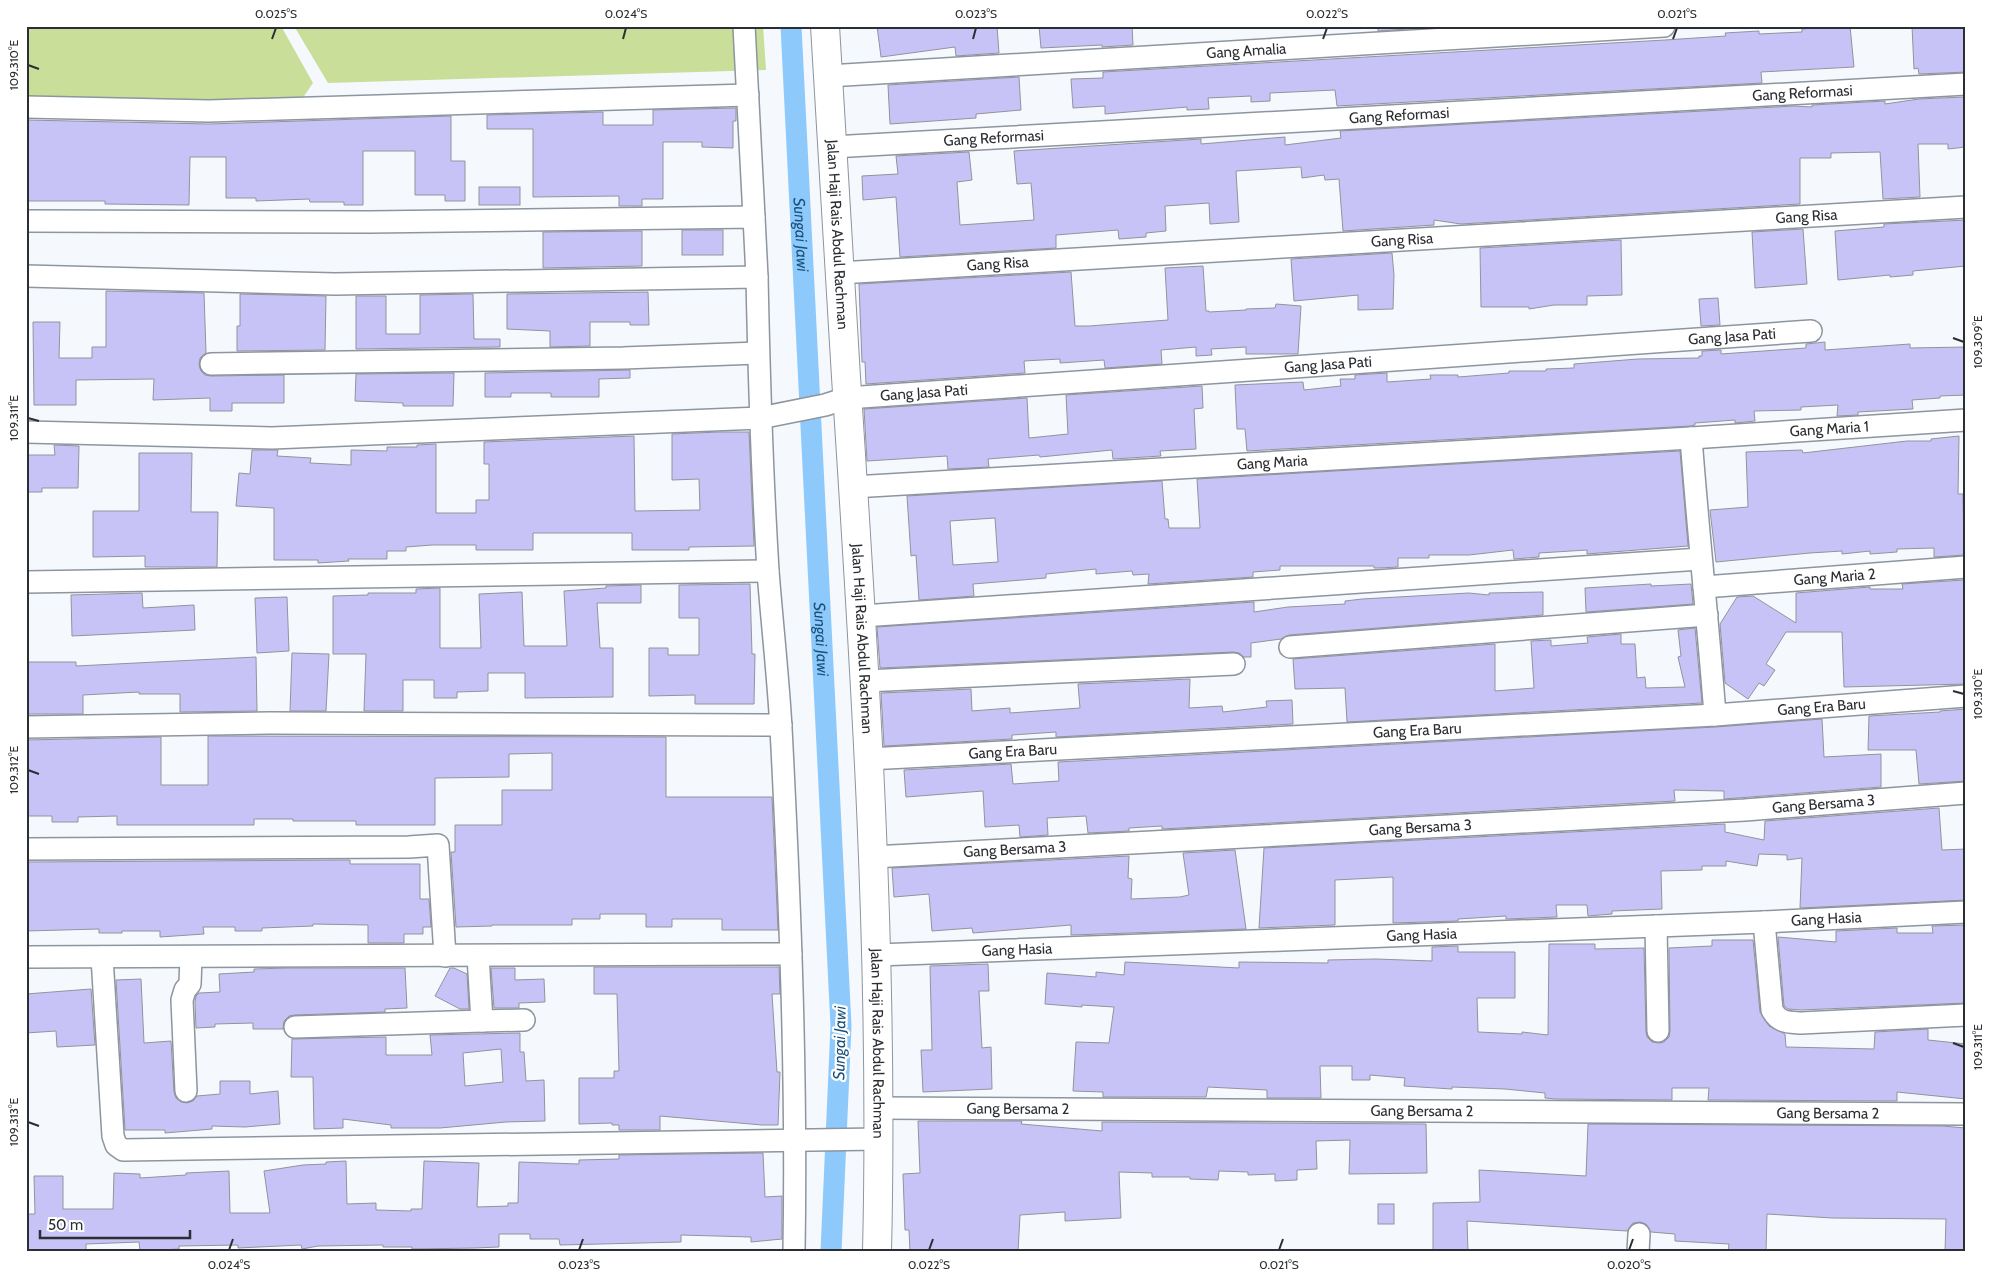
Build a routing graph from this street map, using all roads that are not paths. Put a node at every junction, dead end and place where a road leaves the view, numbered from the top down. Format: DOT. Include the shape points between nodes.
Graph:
graph roads {
  1 [pos="744,26"];
  2 [pos="825,26"];
  3 [pos="1664,26"];
  4 [pos="828,76"];
  5 [pos="1966,84"];
  6 [pos="748,95"];
  7 [pos="26,107"];
  8 [pos="832,147"];
  9 [pos="1966,207"];
  10 [pos="754,216"];
  11 [pos="26,221"];
  12 [pos="839,273"];
  13 [pos="26,276"];
  14 [pos="757,277"];
  15 [pos="1811,332"];
  16 [pos="758,353"];
  17 [pos="211,364"];
  18 [pos="836,401"];
  19 [pos="766,417"];
  20 [pos="1966,420"];
  21 [pos="26,432"];
  22 [pos="1691,438"];
  23 [pos="853,487"];
  24 [pos="1700,559"];
  25 [pos="1966,567"];
  26 [pos="768,571"];
  27 [pos="26,582"];
  28 [pos="1704,587"];
  29 [pos="1707,615"];
  30 [pos="862,616"];
  31 [pos="1290,647"];
  32 [pos="1234,664"];
  33 [pos="865,681"];
  34 [pos="1966,696"];
  35 [pos="1715,714"];
  36 [pos="781,725"];
  37 [pos="26,726"];
  38 [pos="868,759"];
  39 [pos="1966,793"];
  40 [pos="26,850"];
  41 [pos="873,857"];
  42 [pos="1966,912"];
  43 [pos="1764,922"];
  44 [pos="1656,926"];
  45 [pos="791,954"];
  46 [pos="877,955"];
  47 [pos="445,956"];
  48 [pos="478,956"];
  49 [pos="26,957"];
  50 [pos="191,957"];
  51 [pos="102,958"];
  52 [pos="1966,1015"];
  53 [pos="524,1020"];
  54 [pos="482,1021"];
  55 [pos="295,1027"];
  56 [pos="1658,1031"];
  57 [pos="186,1091"];
  58 [pos="880,1108"];
  59 [pos="1966,1114"];
  60 [pos="871,1139"];
  61 [pos="805,1140"];
  62 [pos="794,1252"];
  63 [pos="877,1252"];
  1 -- 6 [label="street"];
  2 -- 4 [label="street, Jalan Haji Rais Abdul Rachman"];
  3 -- 4 [label="street, Gang Amalia"];
  4 -- 8 [label="street, Jalan Haji Rais Abdul Rachman"];
  5 -- 8 [label="street, Gang Reformasi"];
  6 -- 7 [label="street" via="209,110"];
  6 -- 10 [label="street"];
  8 -- 12 [label="street, Jalan Haji Rais Abdul Rachman"];
  9 -- 12 [label="street, Gang Risa"];
  10 -- 11 [label="street" via="370,222"];
  10 -- 14 [label="street"];
  12 -- 18 [label="street, Jalan Haji Rais Abdul Rachman"];
  13 -- 14 [label="street" via="335,284"];
  14 -- 16 [label="street"];
  15 -- 18 [label="street, Gang Jasa Pati"];
  16 -- 17 [label="street"];
  16 -- 19 [label="street"];
  18 -- 19 [label="street, Gang Jasa Pati"];
  18 -- 23 [label="street, Jalan Haji Rais Abdul Rachman"];
  19 -- 21 [label="street, Gang Jasa Pati" via="272,438"];
  19 -- 26 [label="street"];
  20 -- 22 [label="street, Gang Maria 1"];
  22 -- 23 [label="street, Gang Maria"];
  22 -- 24 [label="street"];
  23 -- 30 [label="street, Jalan Haji Rais Abdul Rachman"];
  24 -- 28 [label="street"];
  24 -- 30 [label="street"];
  25 -- 28 [label="street, Gang Maria 2"];
  26 -- 27 [label="street"];
  26 -- 36 [label="street"];
  28 -- 29 [label="street"];
  29 -- 31 [label="street"];
  29 -- 35 [label="street"];
  30 -- 33 [label="street, Jalan Haji Rais Abdul Rachman"];
  32 -- 33 [label="street"];
  33 -- 38 [label="street, Jalan Haji Rais Abdul Rachman"];
  34 -- 35 [label="street, Gang Era Baru"];
  35 -- 38 [label="street, Gang Era Baru"];
  36 -- 37 [label="street" via="269,723"];
  36 -- 45 [label="street"];
  38 -- 41 [label="street, Jalan Haji Rais Abdul Rachman"];
  39 -- 41 [label="street, Gang Bersama 3" via="1745,810"];
  40 -- 47 [label="street" via="438,845"];
  41 -- 46 [label="street, Jalan Haji Rais Abdul Rachman"];
  42 -- 43 [label="street, Gang Hasia"];
  43 -- 44 [label="street, Gang Hasia"];
  43 -- 52 [label="street" via="1772,1010 1781,1021 1801,1023"];
  44 -- 46 [label="street, Gang Hasia"];
  44 -- 56 [label="street"];
  45 -- 48 [label="street"];
  45 -- 61 [label="street"];
  46 -- 58 [label="street, Jalan Haji Rais Abdul Rachman"];
  47 -- 48 [label="street"];
  47 -- 50 [label="street"];
  48 -- 54 [label="street"];
  49 -- 51 [label="street"];
  50 -- 51 [label="street"];
  50 -- 57 [label="street" via="190,984 182,1000"];
  51 -- 61 [label="street" via="114,1136 116,1145 123,1150"];
  53 -- 54 [label="street"];
  54 -- 55 [label="street"];
  58 -- 59 [label="street, Gang Bersama 2"];
  58 -- 60 [label="street, Jalan Haji Rais Abdul Rachman"];
  60 -- 61 [label="street"];
  60 -- 63 [label="street, Jalan Haji Rais Abdul Rachman"];
  61 -- 62 [label="street"];
}
